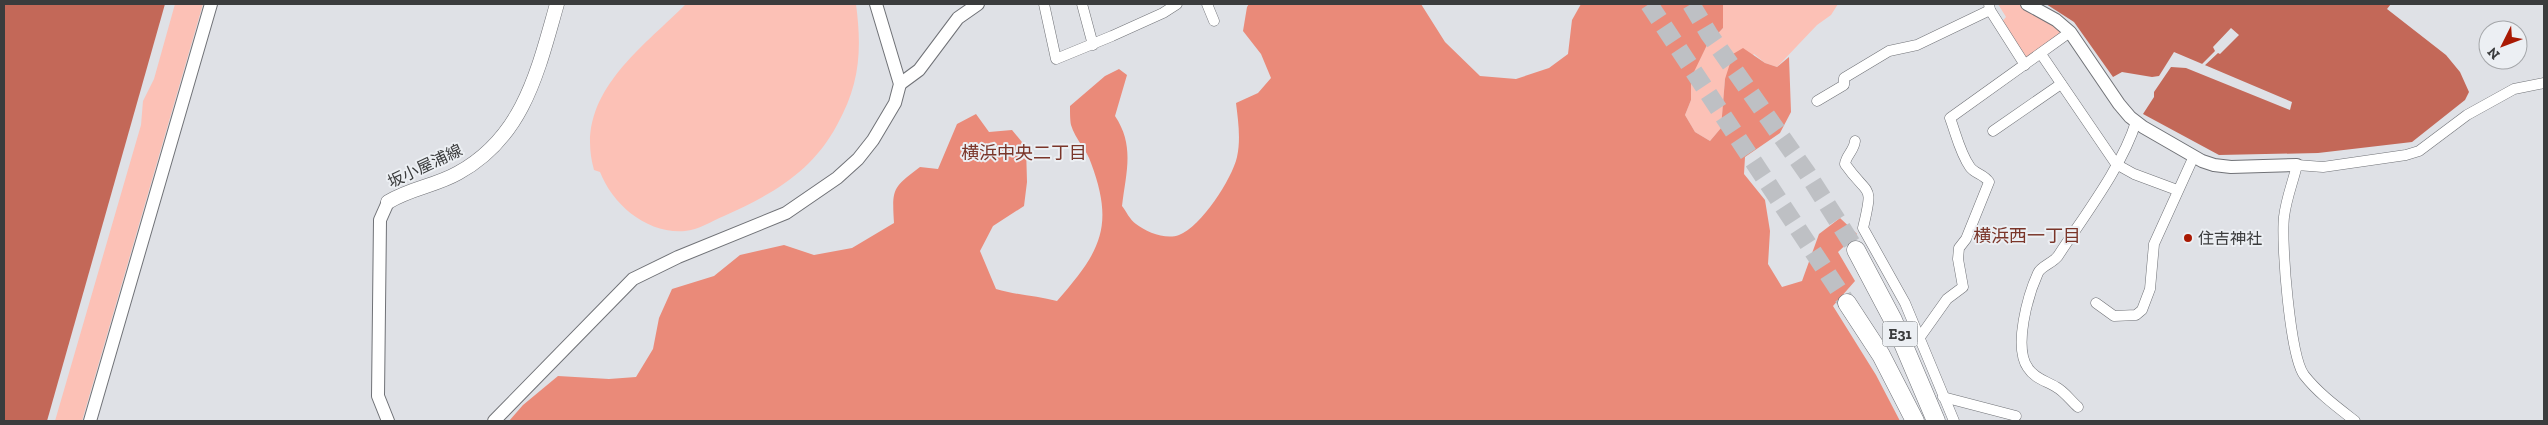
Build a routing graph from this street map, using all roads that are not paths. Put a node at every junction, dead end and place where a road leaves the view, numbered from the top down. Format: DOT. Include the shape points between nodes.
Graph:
graph roads {
  1 [pos="211,4"];
  2 [pos="557,4"];
  3 [pos="876,4"];
  4 [pos="978,4"];
  5 [pos="1044,4"];
  6 [pos="1082,4"];
  7 [pos="1177,4"];
  8 [pos="1207,4"];
  9 [pos="2027,4"];
  10 [pos="1990,7"];
  11 [pos="1214,21"];
  12 [pos="2070,32"];
  13 [pos="1093,45"];
  14 [pos="2041,54"];
  15 [pos="2025,65"];
  16 [pos="2544,83"];
  17 [pos="900,84"];
  18 [pos="2061,84"];
  19 [pos="1817,101"];
  20 [pos="2136,122"];
  21 [pos="1993,132"];
  22 [pos="1855,142"];
  23 [pos="2194,156"];
  24 [pos="2116,164"];
  25 [pos="2297,165"];
  26 [pos="2177,190"];
  27 [pos="388,202"];
  28 [pos="1856,250"];
  29 [pos="1847,303"];
  30 [pos="2096,303"];
  31 [pos="1920,337"];
  32 [pos="2078,407"];
  33 [pos="1937,412"];
  34 [pos="2016,416"];
  35 [pos="90,421"];
  36 [pos="388,421"];
  37 [pos="494,421"];
  38 [pos="1915,421"];
  39 [pos="1954,421"];
  40 [pos="2355,421"];
  1 -- 35 [label="street"];
  2 -- 27 [label="main road, 坂小屋浦線" via="534,84 498,143 484,157 457,174 406,191"];
  3 -- 17 [label="street"];
  4 -- 17 [label="street" via="958,18 918,70"];
  5 -- 13 [label="street" via="1056,59"];
  6 -- 13 [label="street"];
  7 -- 13 [label="street"];
  8 -- 11 [label="street"];
  9 -- 12 [label="street"];
  10 -- 15 [label="street"];
  10 -- 19 [label="street" via="1917,46 1890,51 1849,73 1844,78 1844,85"];
  12 -- 14 [label="street"];
  12 -- 20 [label="street" via="2119,104"];
  14 -- 15 [label="street"];
  14 -- 18 [label="street"];
  15 -- 31 [label="street" via="1950,118 1972,170 1986,176 1989,182 1960,248 1958,259 1963,287 1947,300"];
  16 -- 25 [label="street" via="2514,89 2467,115 2412,153 2323,167"];
  17 -- 37 [label="street" via="896,103 873,140 837,178 786,213 633,279"];
  18 -- 21 [label="street"];
  18 -- 24 [label="street"];
  20 -- 23 [label="street"];
  20 -- 24 [label="street" via="2130,141"];
  22 -- 31 [label="street" via="1846,164 1868,189 1870,199 1863,228"];
  23 -- 25 [label="street" via="2214,165 2231,167"];
  23 -- 26 [label="street"];
  24 -- 26 [label="street"];
  24 -- 32 [label="street" via="2056,258 2039,270 2021,333 2023,356 2028,368 2042,382 2057,387"];
  25 -- 40 [label="street" via="2284,217 2283,260 2296,356 2303,374"];
  26 -- 30 [label="street" via="2154,244 2150,289 2142,310 2136,315 2114,316"];
  27 -- 36 [label="street" via="380,220 378,396"];
  28 -- 33 [label="highway, E31" via="1894,320"];
  29 -- 38 [label="highway, E31" via="1881,355"];
  31 -- 33 [label="street"];
  33 -- 34 [label="street"];
  33 -- 39 [label="street"];
}
